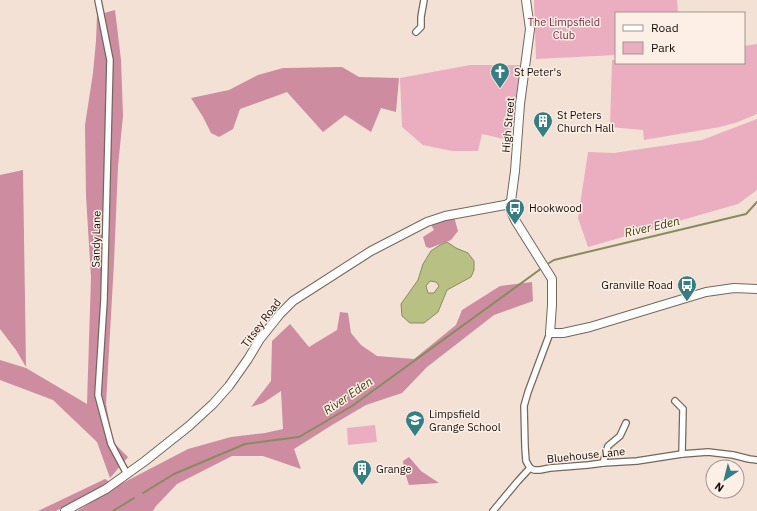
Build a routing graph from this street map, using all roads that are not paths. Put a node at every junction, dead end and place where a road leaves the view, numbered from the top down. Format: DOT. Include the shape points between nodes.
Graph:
graph roads {
  1 [pos="98,0"];
  2 [pos="424,0"];
  3 [pos="526,0"];
  4 [pos="416,32"];
  5 [pos="508,204"];
  6 [pos="757,289"];
  7 [pos="550,333"];
  8 [pos="675,401"];
  9 [pos="626,423"];
  10 [pos="682,454"];
  11 [pos="757,460"];
  12 [pos="603,463"];
  13 [pos="530,468"];
  14 [pos="127,474"];
  15 [pos="65,511"];
  16 [pos="493,511"];
  1 -- 14 [label="street, Sandy Lane" via="110,60 104,300 98,395 111,444"];
  2 -- 4 [label="street" via="421,27"];
  3 -- 5 [label="main road, High Street" via="530,29 520,104 515,170 511,201"];
  5 -- 7 [label="main road" via="515,220 552,278"];
  5 -- 14 [label="main road, Titsey Road" via="427,222 371,251 293,301 260,339 229,386 213,404"];
  6 -- 7 [label="main road" via="734,288 706,292 590,327"];
  7 -- 13 [label="street" via="524,406 526,461"];
  8 -- 10 [label="street" via="683,409"];
  9 -- 12 [label="street" via="620,436 608,446"];
  10 -- 11 [label="street, Bluehouse Lane" via="708,452"];
  10 -- 12 [label="street, Bluehouse Lane"];
  12 -- 13 [label="street, Bluehouse Lane" via="540,470"];
  13 -- 16 [label="street"];
  14 -- 15 [label="main road, Titsey Road" via="106,489"];
}
